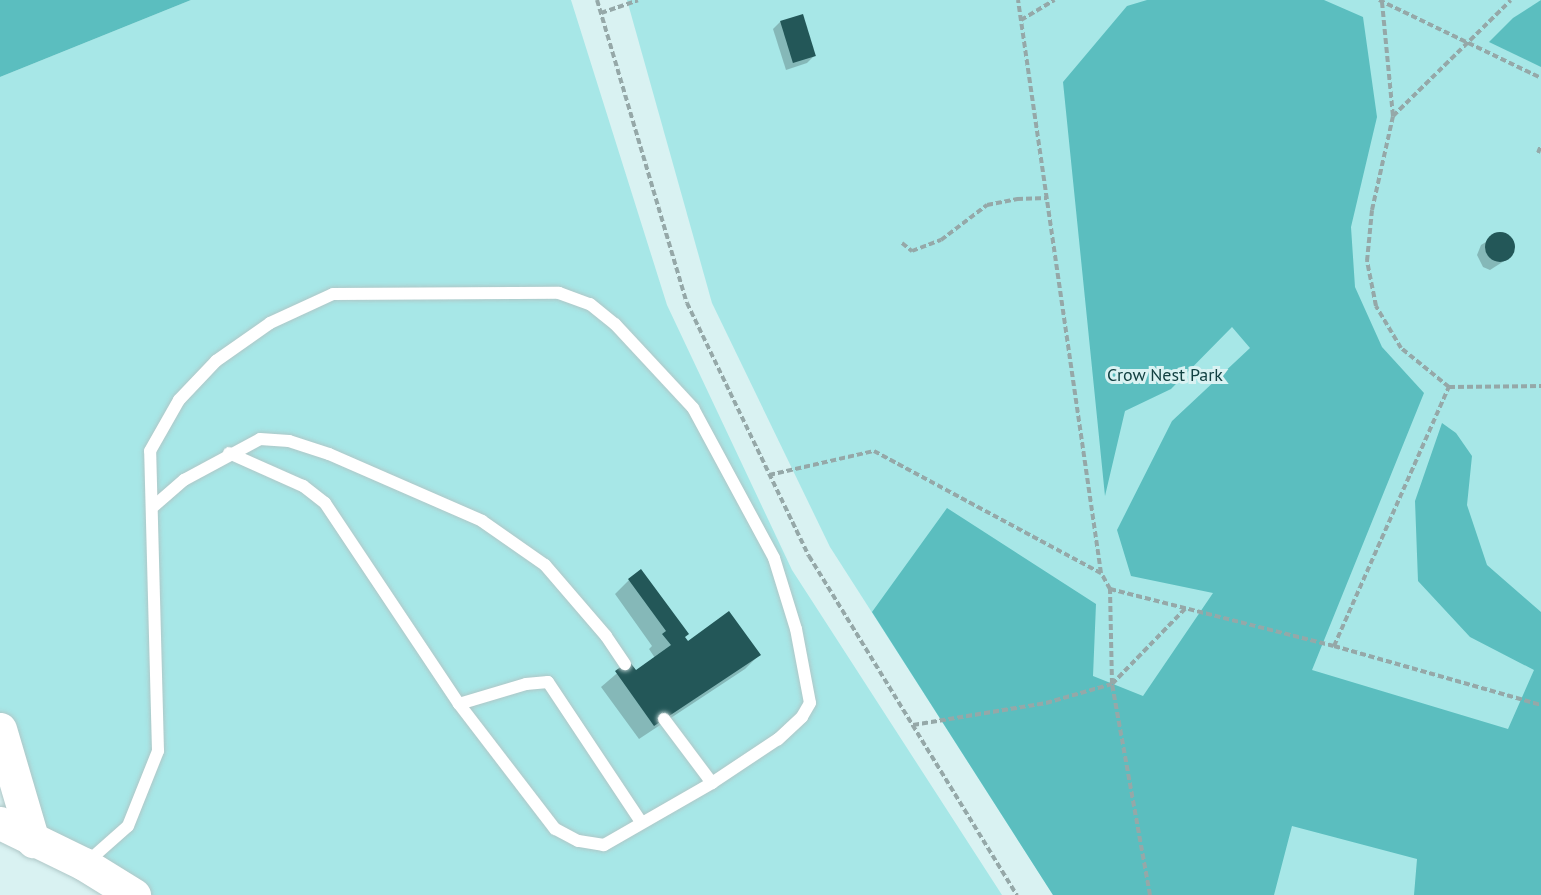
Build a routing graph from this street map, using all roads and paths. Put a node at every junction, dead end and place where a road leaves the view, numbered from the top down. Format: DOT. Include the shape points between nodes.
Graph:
graph roads {
  1 [pos="597,0"];
  2 [pos="638,0"];
  3 [pos="1018,0"];
  4 [pos="1054,0"];
  5 [pos="1511,0"];
  6 [pos="1380,1"];
  7 [pos="600,13"];
  8 [pos="1021,20"];
  9 [pos="1470,43"];
  10 [pos="1541,78"];
  11 [pos="1393,117"];
  12 [pos="1541,146"];
  13 [pos="1538,153"];
  14 [pos="1047,198"];
  15 [pos="902,243"];
  16 [pos="1541,386"];
  17 [pos="1449,387"];
  18 [pos="229,453"];
  19 [pos="769,475"];
  20 [pos="154,506"];
  21 [pos="1101,573"];
  22 [pos="1110,589"];
  23 [pos="1186,608"];
  24 [pos="1334,646"];
  25 [pos="624,664"];
  26 [pos="1112,684"];
  27 [pos="459,704"];
  28 [pos="1541,705"];
  29 [pos="664,719"];
  30 [pos="913,725"];
  31 [pos="0,729"];
  32 [pos="712,783"];
  33 [pos="641,822"];
  34 [pos="0,823"];
  35 [pos="33,841"];
  36 [pos="84,864"];
  37 [pos="134,895"];
  38 [pos="1017,895"];
  39 [pos="1150,895"];
  1 -- 7 [label="path"];
  2 -- 7 [label="path"];
  3 -- 8 [label="path"];
  4 -- 8 [label="path"];
  5 -- 9 [label="path"];
  6 -- 9 [label="path"];
  6 -- 11 [label="path"];
  7 -- 19 [label="path" via="687,303"];
  8 -- 14 [label="path"];
  9 -- 10 [label="path"];
  9 -- 11 [label="path"];
  11 -- 17 [label="path" via="1372,210 1367,261 1376,306 1401,348"];
  12 -- 13 [label="path"];
  14 -- 15 [label="path" via="987,205 941,240 912,251"];
  14 -- 21 [label="path"];
  16 -- 17 [label="path"];
  17 -- 24 [label="path"];
  18 -- 20 [label="lane" via="184,480"];
  18 -- 25 [label="lane" via="261,439 289,441 482,521 545,565 606,636"];
  18 -- 27 [label="lane" via="303,486 325,503"];
  19 -- 21 [label="path" via="874,451"];
  19 -- 30 [label="path" via="809,556"];
  20 -- 32 [label="lane" via="150,451 179,400 216,361 281,318 333,294 559,294 590,304 615,324 693,408 774,558 796,629 810,703 802,717 778,739"];
  20 -- 36 [label="lane" via="158,751 128,826"];
  21 -- 22 [label="path"];
  22 -- 23 [label="path"];
  22 -- 26 [label="path"];
  23 -- 24 [label="path"];
  23 -- 26 [label="path"];
  24 -- 28 [label="path"];
  26 -- 30 [label="path" via="1046,703"];
  26 -- 39 [label="path"];
  27 -- 33 [label="lane" via="555,829 578,841 604,845"];
  27 -- 33 [label="lane" via="525,684 548,682"];
  29 -- 32 [label="lane"];
  30 -- 38 [label="path"];
  31 -- 35 [label="main road"];
  32 -- 33 [label="lane"];
  34 -- 35 [label="main road"];
  35 -- 36 [label="main road"];
  36 -- 37 [label="main road"];
}
